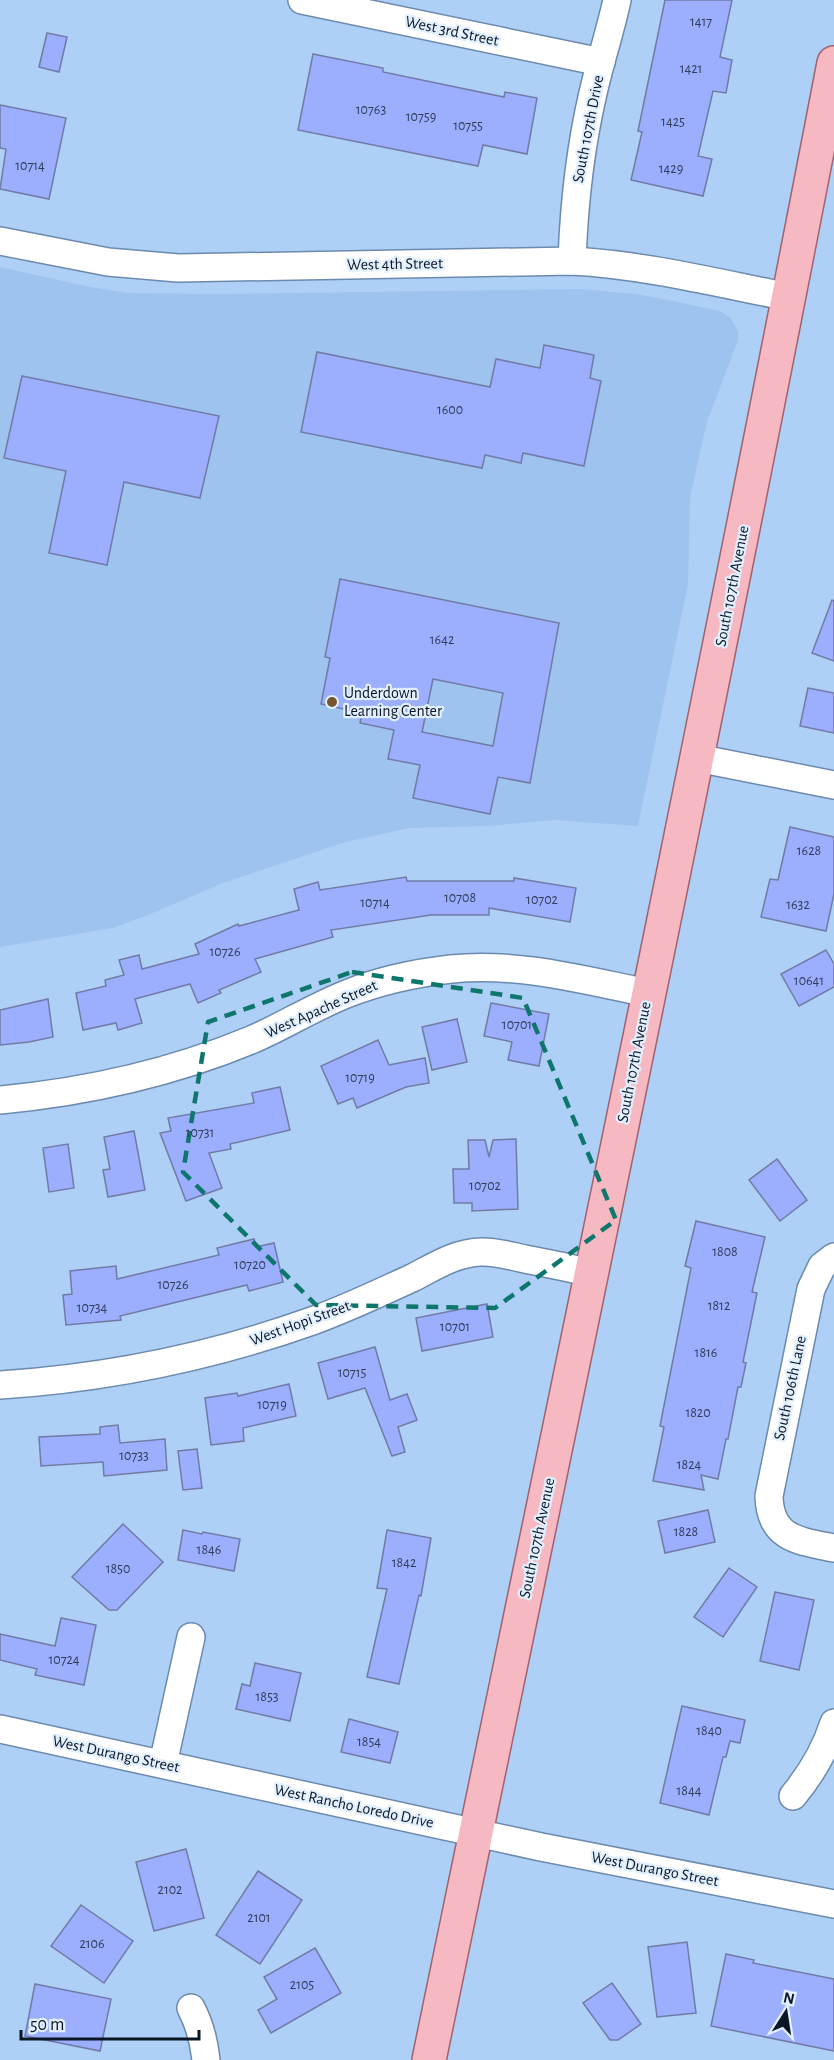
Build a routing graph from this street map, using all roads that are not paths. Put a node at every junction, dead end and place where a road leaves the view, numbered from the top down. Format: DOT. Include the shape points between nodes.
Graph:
graph roads {
  1 [pos="302,0"];
  2 [pos="617,0"];
  3 [pos="601,62"];
  4 [pos="834,63"];
  5 [pos="0,241"];
  6 [pos="572,261"];
  7 [pos="789,297"];
  8 [pos="697,758"];
  9 [pos="834,785"];
  10 [pos="648,993"];
  11 [pos="0,1100"];
  12 [pos="833,1258"];
  13 [pos="592,1273"];
  14 [pos="0,1385"];
  15 [pos="834,1548"];
  16 [pos="191,1637"];
  17 [pos="834,1723"];
  18 [pos="0,1729"];
  19 [pos="163,1764"];
  20 [pos="232,1780"];
  21 [pos="793,1796"];
  22 [pos="476,1833"];
  23 [pos="834,1904"];
  24 [pos="191,2008"];
  25 [pos="206,2060"];
  26 [pos="429,2060"];
  1 -- 3 [label="street, West 3rd Street"];
  2 -- 3 [label="street, South 107th Drive"];
  3 -- 6 [label="street, South 107th Drive" via="578,169"];
  4 -- 7 [label="main road, South 107th Avenue"];
  5 -- 6 [label="street, West 4th Street" via="108,262 178,268"];
  6 -- 7 [label="street, West 4th Street" via="658,271"];
  7 -- 8 [label="main road, South 107th Avenue"];
  8 -- 9 [label="street"];
  8 -- 10 [label="main road, South 107th Avenue"];
  10 -- 11 [label="street, West Apache Street" via="509,968 425,972 349,993 251,1040 157,1072 91,1088"];
  10 -- 13 [label="main road, South 107th Avenue"];
  12 -- 15 [label="street, South 106th Lane" via="822,1266 811,1289 770,1484 770,1510 783,1533"];
  13 -- 14 [label="street, West Hopi Street" via="497,1253 464,1254 312,1321 211,1353 108,1374"];
  13 -- 22 [label="main road, South 107th Avenue"];
  16 -- 19 [label="street"];
  17 -- 21 [label="street" via="820,1760"];
  18 -- 19 [label="street, West Durango Street"];
  19 -- 20 [label="street, West Durango Street"];
  20 -- 22 [label="street, West Rancho Loredo Drive"];
  22 -- 23 [label="street, West Durango Street"];
  22 -- 26 [label="main road, South 107th Avenue"];
  24 -- 25 [label="street" via="200,2025"];
}
